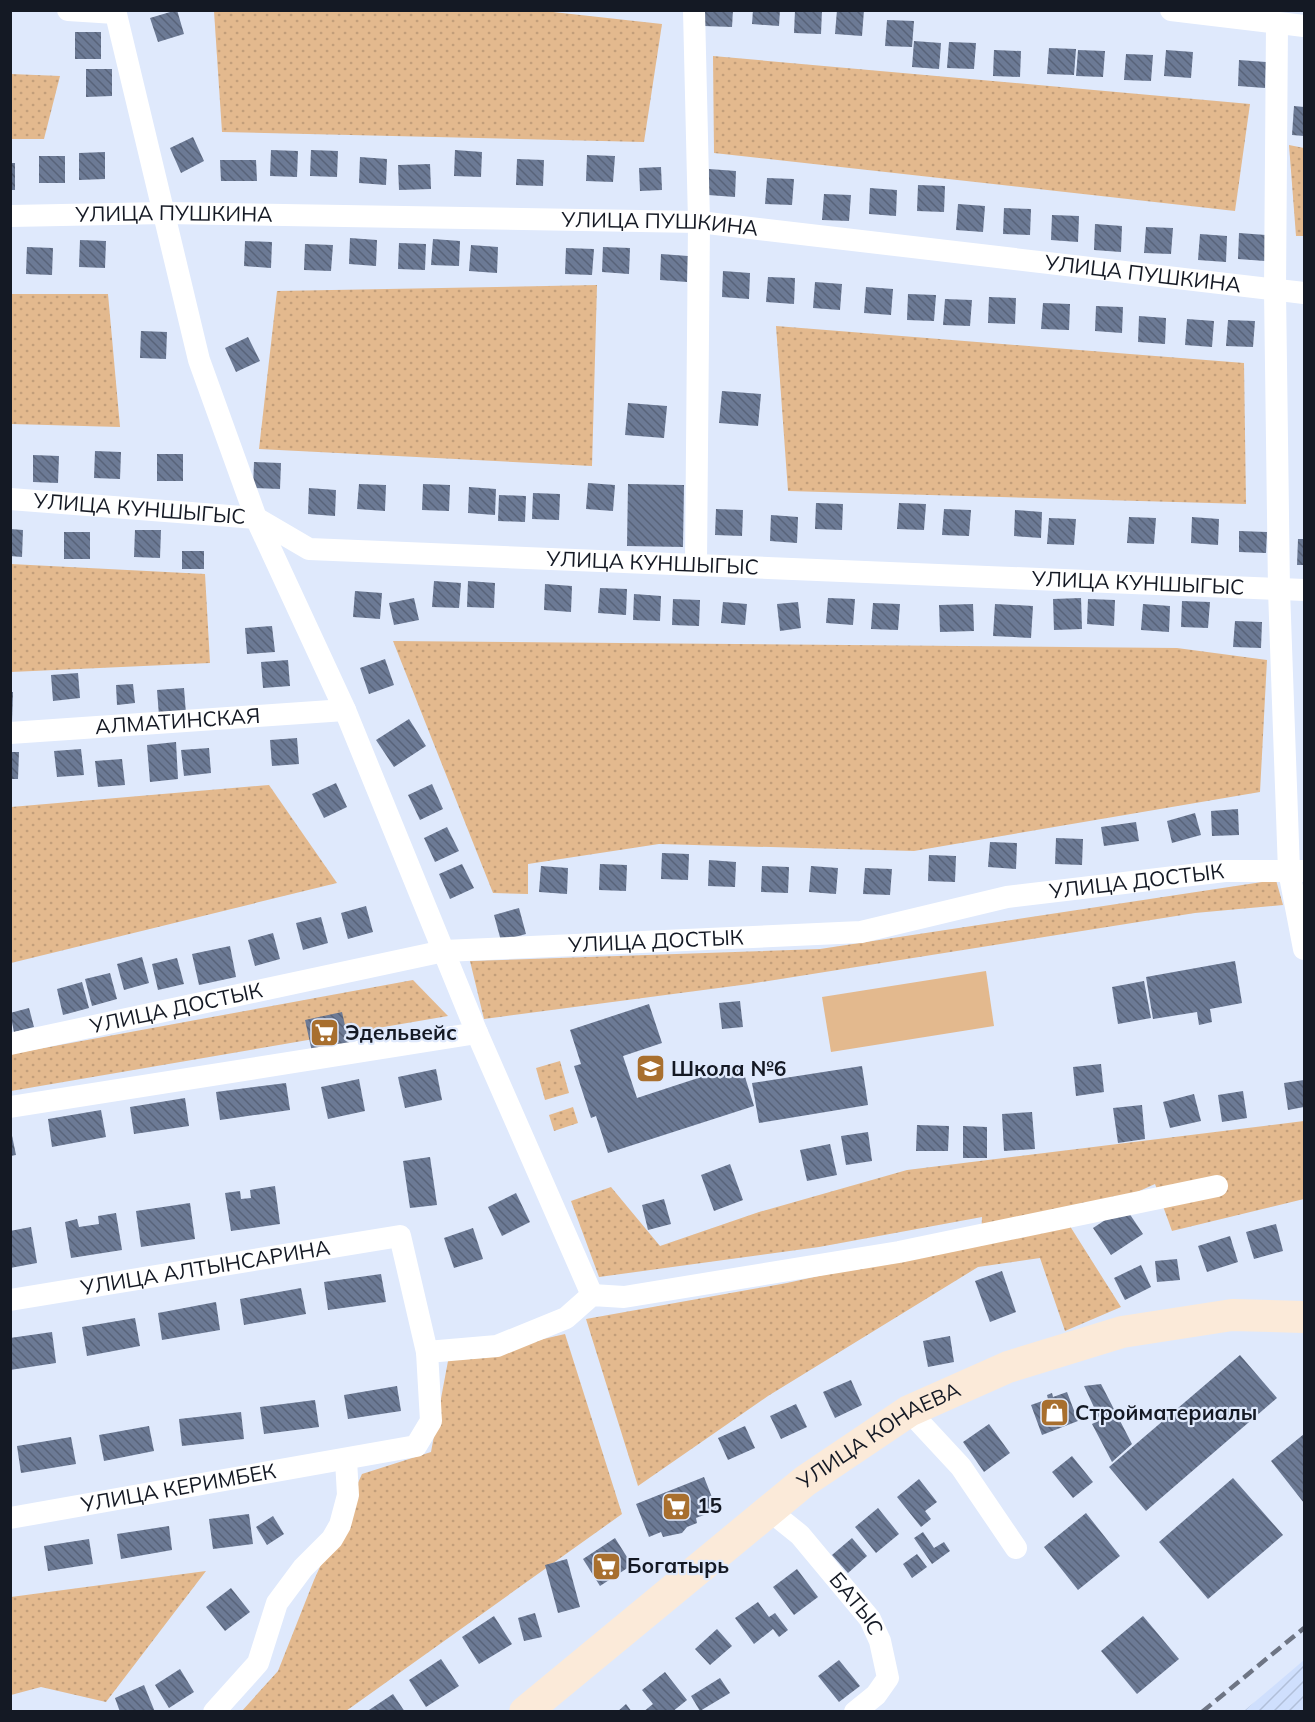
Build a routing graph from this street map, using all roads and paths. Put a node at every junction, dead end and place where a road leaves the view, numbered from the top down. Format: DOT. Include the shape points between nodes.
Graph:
graph roads {
  1 [pos="68,10"];
  2 [pos="694,10"];
  3 [pos="1171,10"];
  4 [pos="115,12"];
  5 [pos="1277,23"];
  6 [pos="1305,26"];
  7 [pos="165,213"];
  8 [pos="10,216"];
  9 [pos="699,222"];
  10 [pos="1275,290"];
  11 [pos="1305,293"];
  12 [pos="10,499"];
  13 [pos="256,518"];
  14 [pos="696,563"];
  15 [pos="1279,590"];
  16 [pos="1305,590"];
  17 [pos="345,710"];
  18 [pos="10,733"];
  19 [pos="1297,871"];
  20 [pos="1305,949"];
  21 [pos="444,951"];
  22 [pos="477,1033"];
  23 [pos="10,1044"];
  24 [pos="10,1107"];
  25 [pos="1217,1186"];
  26 [pos="400,1236"];
  27 [pos="592,1295"];
  28 [pos="10,1300"];
  29 [pos="1305,1317"];
  30 [pos="427,1352"];
  31 [pos="909,1411"];
  32 [pos="346,1460"];
  33 [pos="769,1510"];
  34 [pos="10,1518"];
  35 [pos="1016,1548"];
  36 [pos="214,1712"];
  37 [pos="525,1712"];
  38 [pos="855,1712"];
  1 -- 4 [label="street"];
  2 -- 9 [label="street"];
  3 -- 5 [label="street"];
  4 -- 7 [label="street"];
  5 -- 6 [label="street"];
  5 -- 10 [label="street"];
  7 -- 8 [label="street, УЛИЦА ПУШКИНА"];
  7 -- 9 [label="street, УЛИЦА ПУШКИНА"];
  7 -- 13 [label="street" via="199,360"];
  9 -- 10 [label="street, УЛИЦА ПУШКИНА"];
  9 -- 14 [label="street"];
  10 -- 11 [label="street, УЛИЦА ПУШКИНА"];
  10 -- 15 [label="street"];
  12 -- 13 [label="street, УЛИЦА КУНШЫГЫС"];
  13 -- 14 [label="street, УЛИЦА КУНШЫГЫС" via="309,549"];
  13 -- 17 [label="street"];
  14 -- 15 [label="street, УЛИЦА КУНШЫГЫС"];
  15 -- 16 [label="street, УЛИЦА КУНШЫГЫС"];
  15 -- 19 [label="street"];
  17 -- 18 [label="street, АЛМАТИНСКАЯ"];
  17 -- 21 [label="street"];
  19 -- 20 [label="street"];
  19 -- 21 [label="street, УЛИЦА ДОСТЫК" via="1225,870 1007,897 861,932"];
  21 -- 22 [label="street"];
  21 -- 23 [label="street, УЛИЦА ДОСТЫК"];
  22 -- 24 [label="street"];
  22 -- 27 [label="street"];
  25 -- 27 [label="street" via="898,1252 624,1297"];
  26 -- 28 [label="street, УЛИЦА АЛТЫНСАРИНА"];
  26 -- 30 [label="street, УЛИЦА КЕРИМБЕК"];
  27 -- 30 [label="street" via="566,1318 497,1346"];
  29 -- 31 [label="main road, УЛИЦА КОНАЕВА" via="1232,1315 1122,1332 1008,1367"];
  30 -- 32 [label="street, УЛИЦА КЕРИМБЕК" via="430,1421 416,1446"];
  31 -- 33 [label="main road, УЛИЦА КОНАЕВА" via="804,1480"];
  31 -- 35 [label="street" via="962,1467"];
  32 -- 34 [label="street, УЛИЦА КЕРИМБЕК"];
  32 -- 36 [label="street" via="348,1495 340,1525 277,1603 258,1663"];
  33 -- 37 [label="main road, УЛИЦА КОНАЕВА"];
  33 -- 38 [label="street, БАТЫС" via="800,1535 870,1619 880,1641 888,1678 876,1695"];
}
